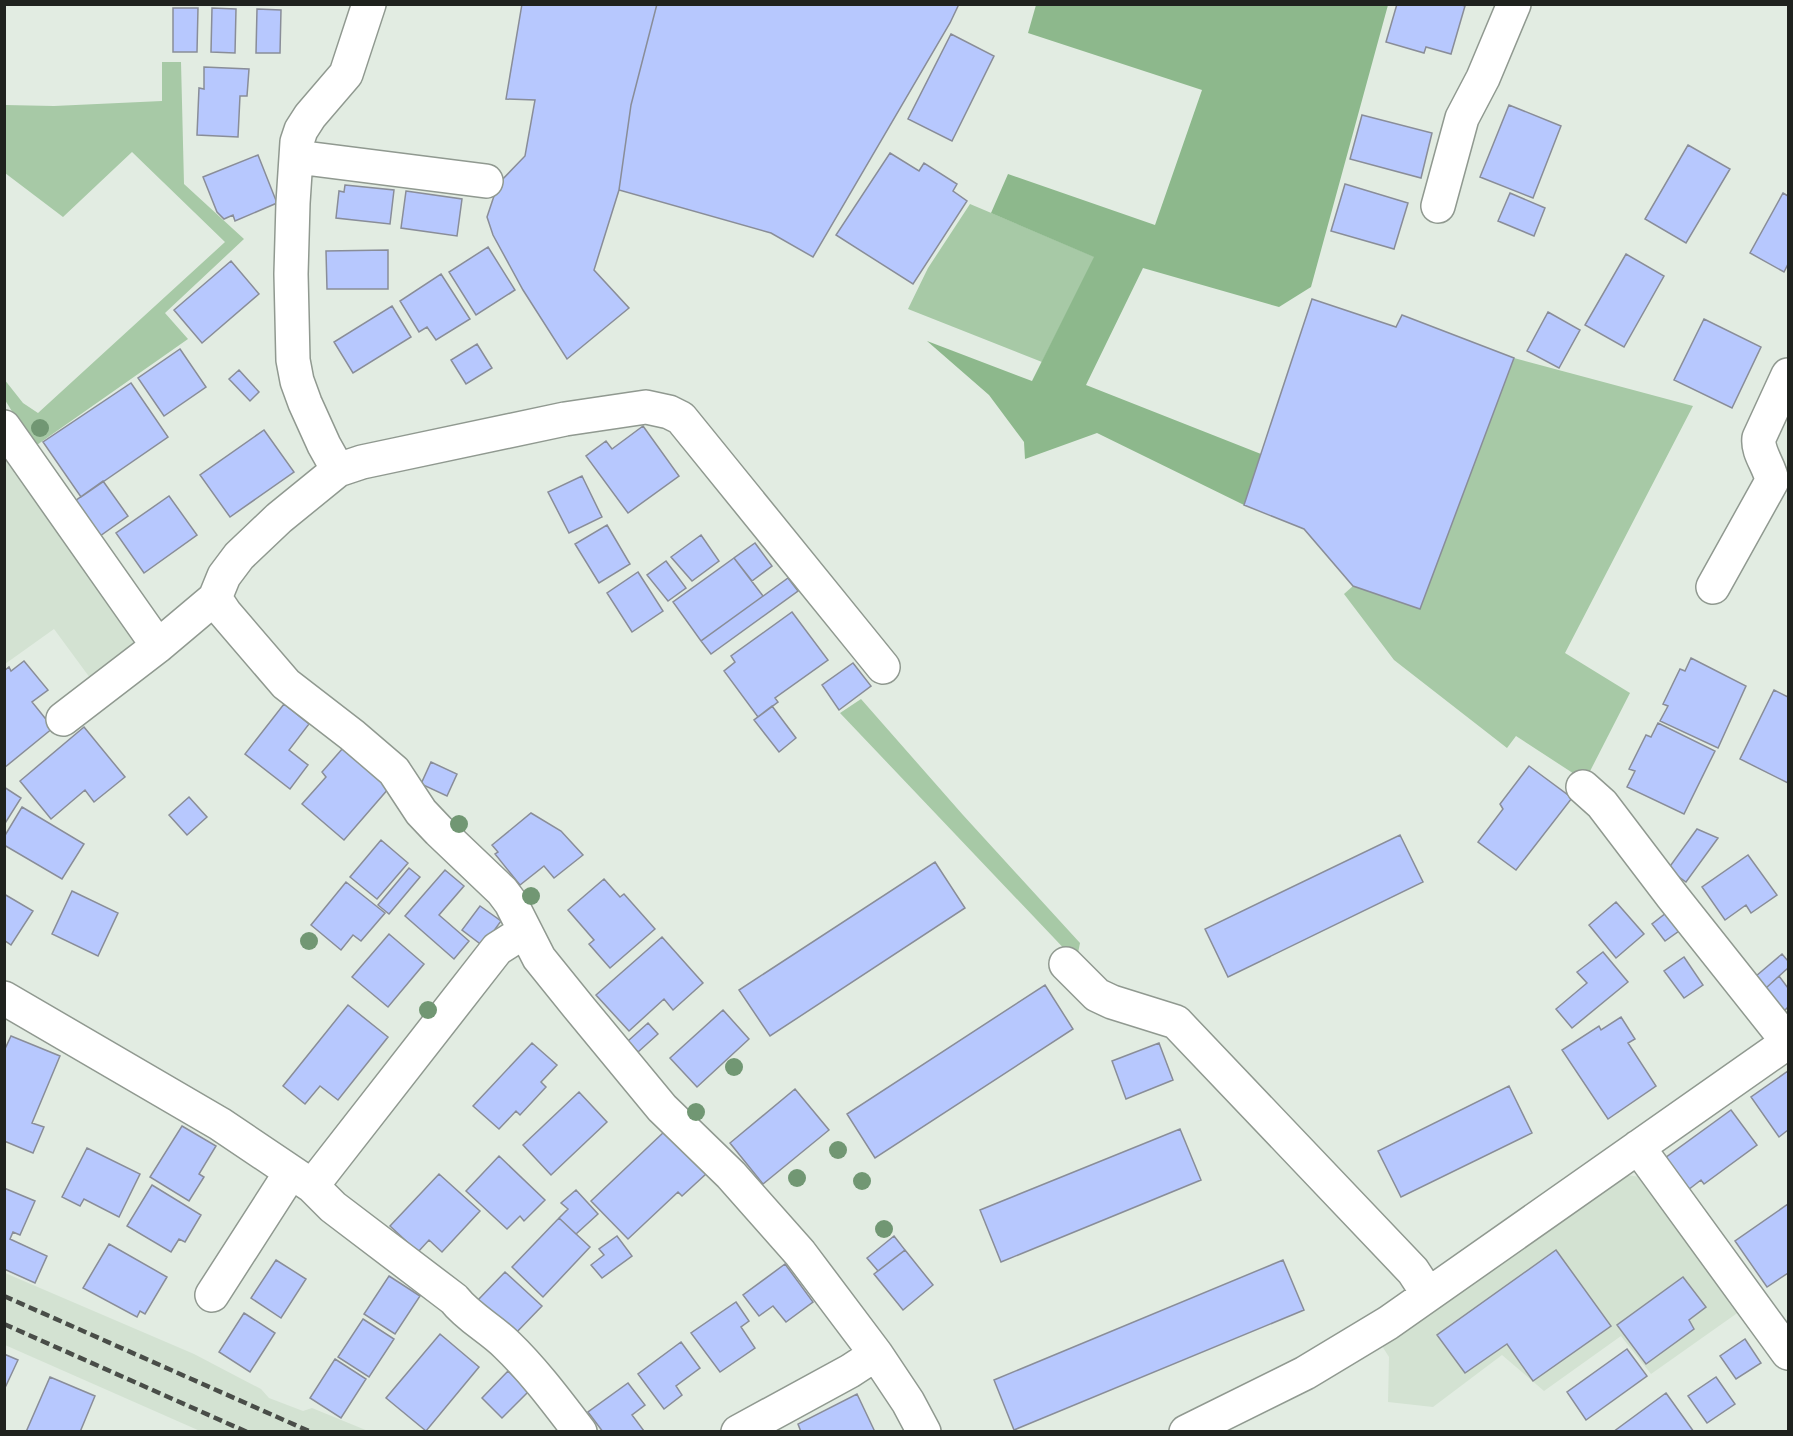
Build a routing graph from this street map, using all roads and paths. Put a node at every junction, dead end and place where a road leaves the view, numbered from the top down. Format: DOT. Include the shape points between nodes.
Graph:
graph roads {
  1 [pos="369,4"];
  2 [pos="1514,4"];
  3 [pos="297,157"];
  4 [pos="486,181"];
  5 [pos="1438,206"];
  6 [pos="1788,375"];
  7 [pos="4,427"];
  8 [pos="339,470"];
  9 [pos="1713,587"];
  10 [pos="215,598"];
  11 [pos="158,646"];
  12 [pos="883,667"];
  13 [pos="63,719"];
  14 [pos="1583,787"];
  15 [pos="525,931"];
  16 [pos="1066,964"];
  17 [pos="4,998"];
  18 [pos="1788,1042"];
  19 [pos="1638,1148"];
  20 [pos="301,1179"];
  21 [pos="1428,1294"];
  22 [pos="212,1295"];
  23 [pos="1788,1353"];
  24 [pos="876,1354"];
  25 [pos="580,1431"];
  26 [pos="738,1431"];
  27 [pos="924,1431"];
  28 [pos="1186,1431"];
  1 -- 3 [label="street" via="346,74 301,130"];
  2 -- 5 [label="street" via="1462,118"];
  3 -- 4 [label="street"];
  3 -- 8 [label="street" via="291,274 293,360 305,403"];
  6 -- 9 [label="street" via="1758,444 1772,481"];
  7 -- 11 [label="street"];
  8 -- 10 [label="street" via="239,556 224,576"];
  8 -- 12 [label="street" via="565,419 646,407 669,412 681,418"];
  10 -- 11 [label="street"];
  10 -- 15 [label="street" via="286,684 394,771 421,812 502,891"];
  11 -- 13 [label="street"];
  14 -- 18 [label="street" via="1602,804"];
  15 -- 20 [label="street" via="497,950"];
  15 -- 24 [label="street" via="552,975 662,1108 731,1175 800,1253"];
  16 -- 21 [label="street" via="1097,995 1176,1022 1413,1271"];
  17 -- 20 [label="street" via="220,1124"];
  18 -- 19 [label="street"];
  19 -- 21 [label="street"];
  19 -- 23 [label="street"];
  20 -- 22 [label="street"];
  20 -- 25 [label="street" via="505,1342"];
  21 -- 28 [label="street" via="1305,1373"];
  24 -- 26 [label="street"];
  24 -- 27 [label="street"];
}
